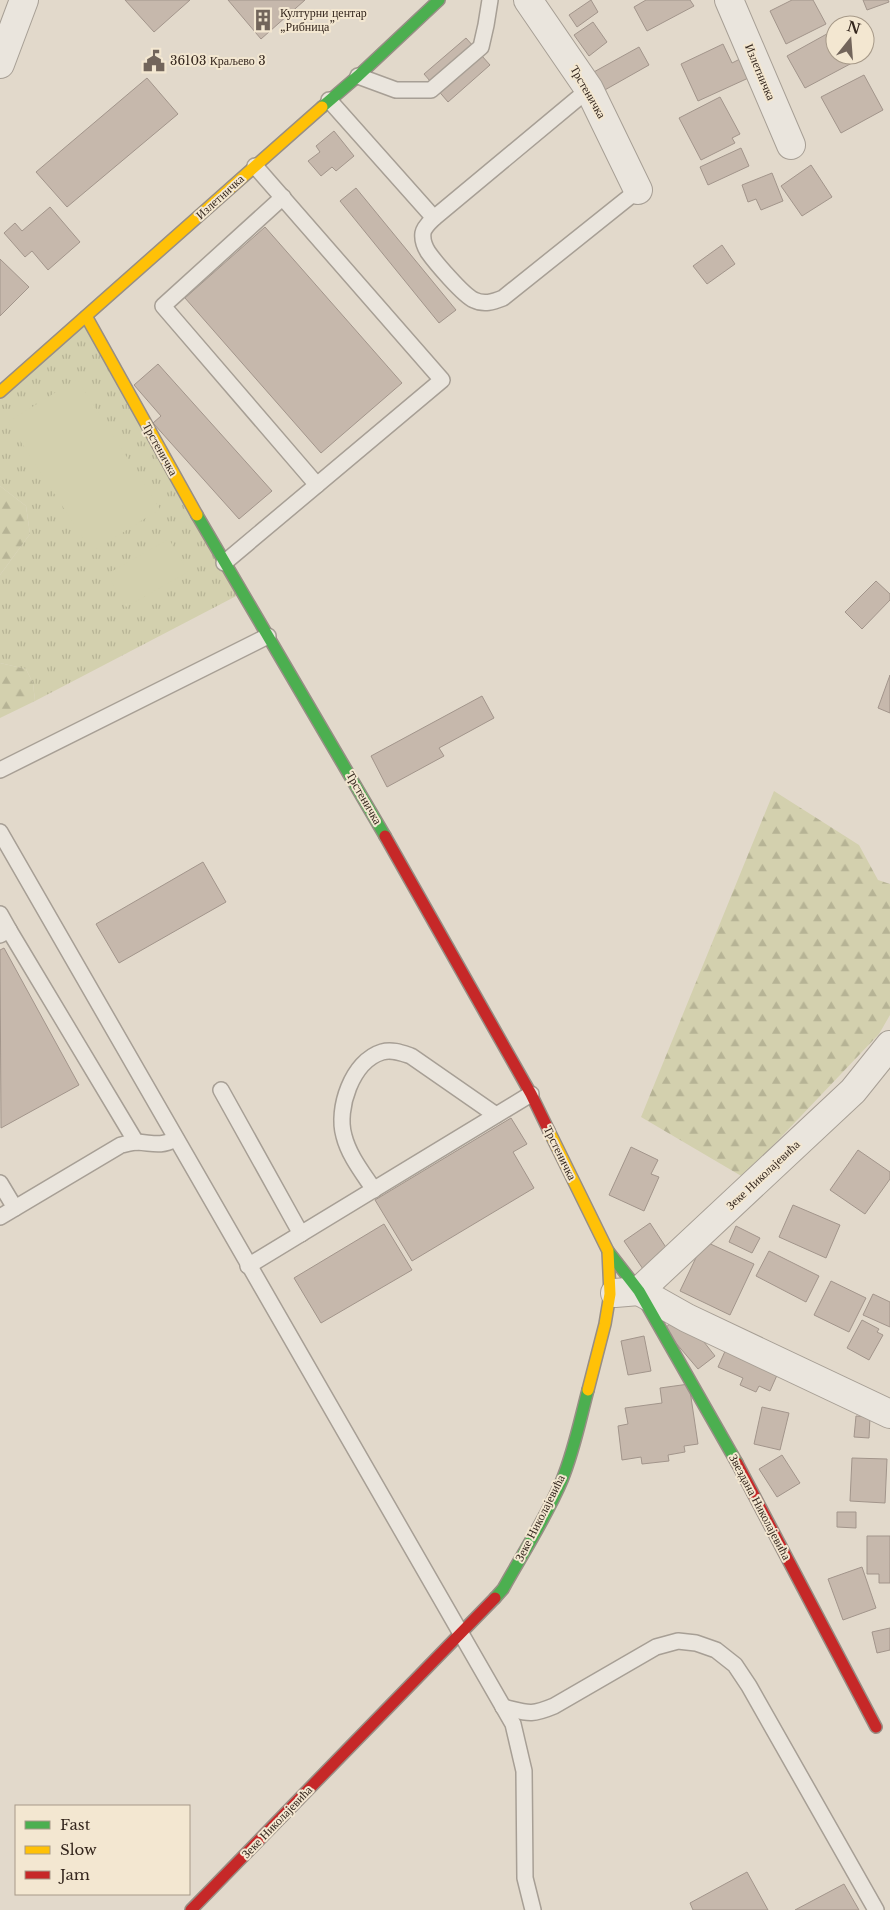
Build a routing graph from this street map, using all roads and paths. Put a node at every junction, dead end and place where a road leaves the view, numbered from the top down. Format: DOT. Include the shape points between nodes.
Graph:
graph roads {
  1 [pos="440,0"];
  2 [pos="490,0"];
  3 [pos="528,0"];
  4 [pos="729,0"];
  5 [pos="15,4"];
  6 [pos="0,64"];
  7 [pos="358,76"];
  8 [pos="589,89"];
  9 [pos="329,100"];
  10 [pos="791,145"];
  11 [pos="255,166"];
  12 [pos="638,190"];
  13 [pos="283,197"];
  14 [pos="434,218"];
  15 [pos="86,316"];
  16 [pos="0,392"];
  17 [pos="317,485"];
  18 [pos="224,563"];
  19 [pos="268,636"];
  20 [pos="0,770"];
  21 [pos="0,832"];
  22 [pos="0,914"];
  23 [pos="5,932"];
  24 [pos="890,1045"];
  25 [pos="221,1090"];
  26 [pos="531,1094"];
  27 [pos="496,1115"];
  28 [pos="176,1139"];
  29 [pos="136,1142"];
  30 [pos="0,1183"];
  31 [pos="374,1190"];
  32 [pos="15,1208"];
  33 [pos="0,1217"];
  34 [pos="301,1234"];
  35 [pos="608,1251"];
  36 [pos="248,1266"];
  37 [pos="639,1291"];
  38 [pos="610,1294"];
  39 [pos="890,1414"];
  40 [pos="460,1634"];
  41 [pos="504,1707"];
  42 [pos="876,1727"];
  43 [pos="191,1910"];
  44 [pos="533,1910"];
  45 [pos="876,1910"];
  1 -- 7 [label="street, Излетничка"];
  2 -- 7 [label="lane" via="481,47 431,90 396,90"];
  3 -- 8 [label="street, Трстеничка"];
  4 -- 10 [label="street, Излетничка"];
  5 -- 6 [label="street"];
  7 -- 9 [label="street, Излетничка"];
  8 -- 12 [label="street, Трстеничка"];
  8 -- 14 [label="lane"];
  9 -- 11 [label="street, Излетничка"];
  9 -- 14 [label="lane"];
  11 -- 13 [label="lane"];
  11 -- 15 [label="street, Излетничка"];
  12 -- 14 [label="lane" via="504,298 493,302 472,299 428,252 423,243 423,232"];
  13 -- 17 [label="lane" via="163,306"];
  13 -- 17 [label="lane" via="442,380"];
  15 -- 16 [label="street, Излетничка"];
  15 -- 18 [label="street, Трстеничка"];
  17 -- 18 [label="lane"];
  18 -- 19 [label="street, Трстеничка"];
  19 -- 20 [label="lane"];
  19 -- 26 [label="street, Трстеничка"];
  21 -- 28 [label="lane"];
  22 -- 23 [label="lane"];
  23 -- 29 [label="lane"];
  24 -- 37 [label="street, Зеке Николајевића" via="853,1091"];
  25 -- 34 [label="lane"];
  26 -- 27 [label="lane"];
  26 -- 35 [label="street, Трстеничка"];
  27 -- 31 [label="lane"];
  27 -- 31 [label="lane" via="411,1056 397,1051 382,1052 371,1058 360,1068 351,1084 343,1103 342,1121 351,1154"];
  28 -- 29 [label="lane" via="157,1145"];
  28 -- 36 [label="lane"];
  29 -- 32 [label="lane" via="108,1152"];
  30 -- 32 [label="lane"];
  31 -- 34 [label="lane"];
  32 -- 33 [label="lane"];
  34 -- 36 [label="lane"];
  35 -- 37 [label="street, Звездана Николајевића"];
  35 -- 38 [label="street, Трстеничка"];
  36 -- 40 [label="lane"];
  37 -- 38 [label="street"];
  37 -- 39 [label="street, Звездана Николајевића" via="687,1318"];
  37 -- 42 [label="street, Звездана Николајевића" via="721,1433"];
  38 -- 40 [label="street, Зеке Николајевића" via="605,1324 562,1479 503,1589"];
  40 -- 41 [label="lane"];
  40 -- 43 [label="street, Зеке Николајевића"];
  41 -- 44 [label="lane" via="513,1724 524,1771 525,1878"];
  41 -- 45 [label="lane" via="527,1714 541,1711 656,1647 678,1641 696,1642 716,1650 735,1665 749,1686"];
}
